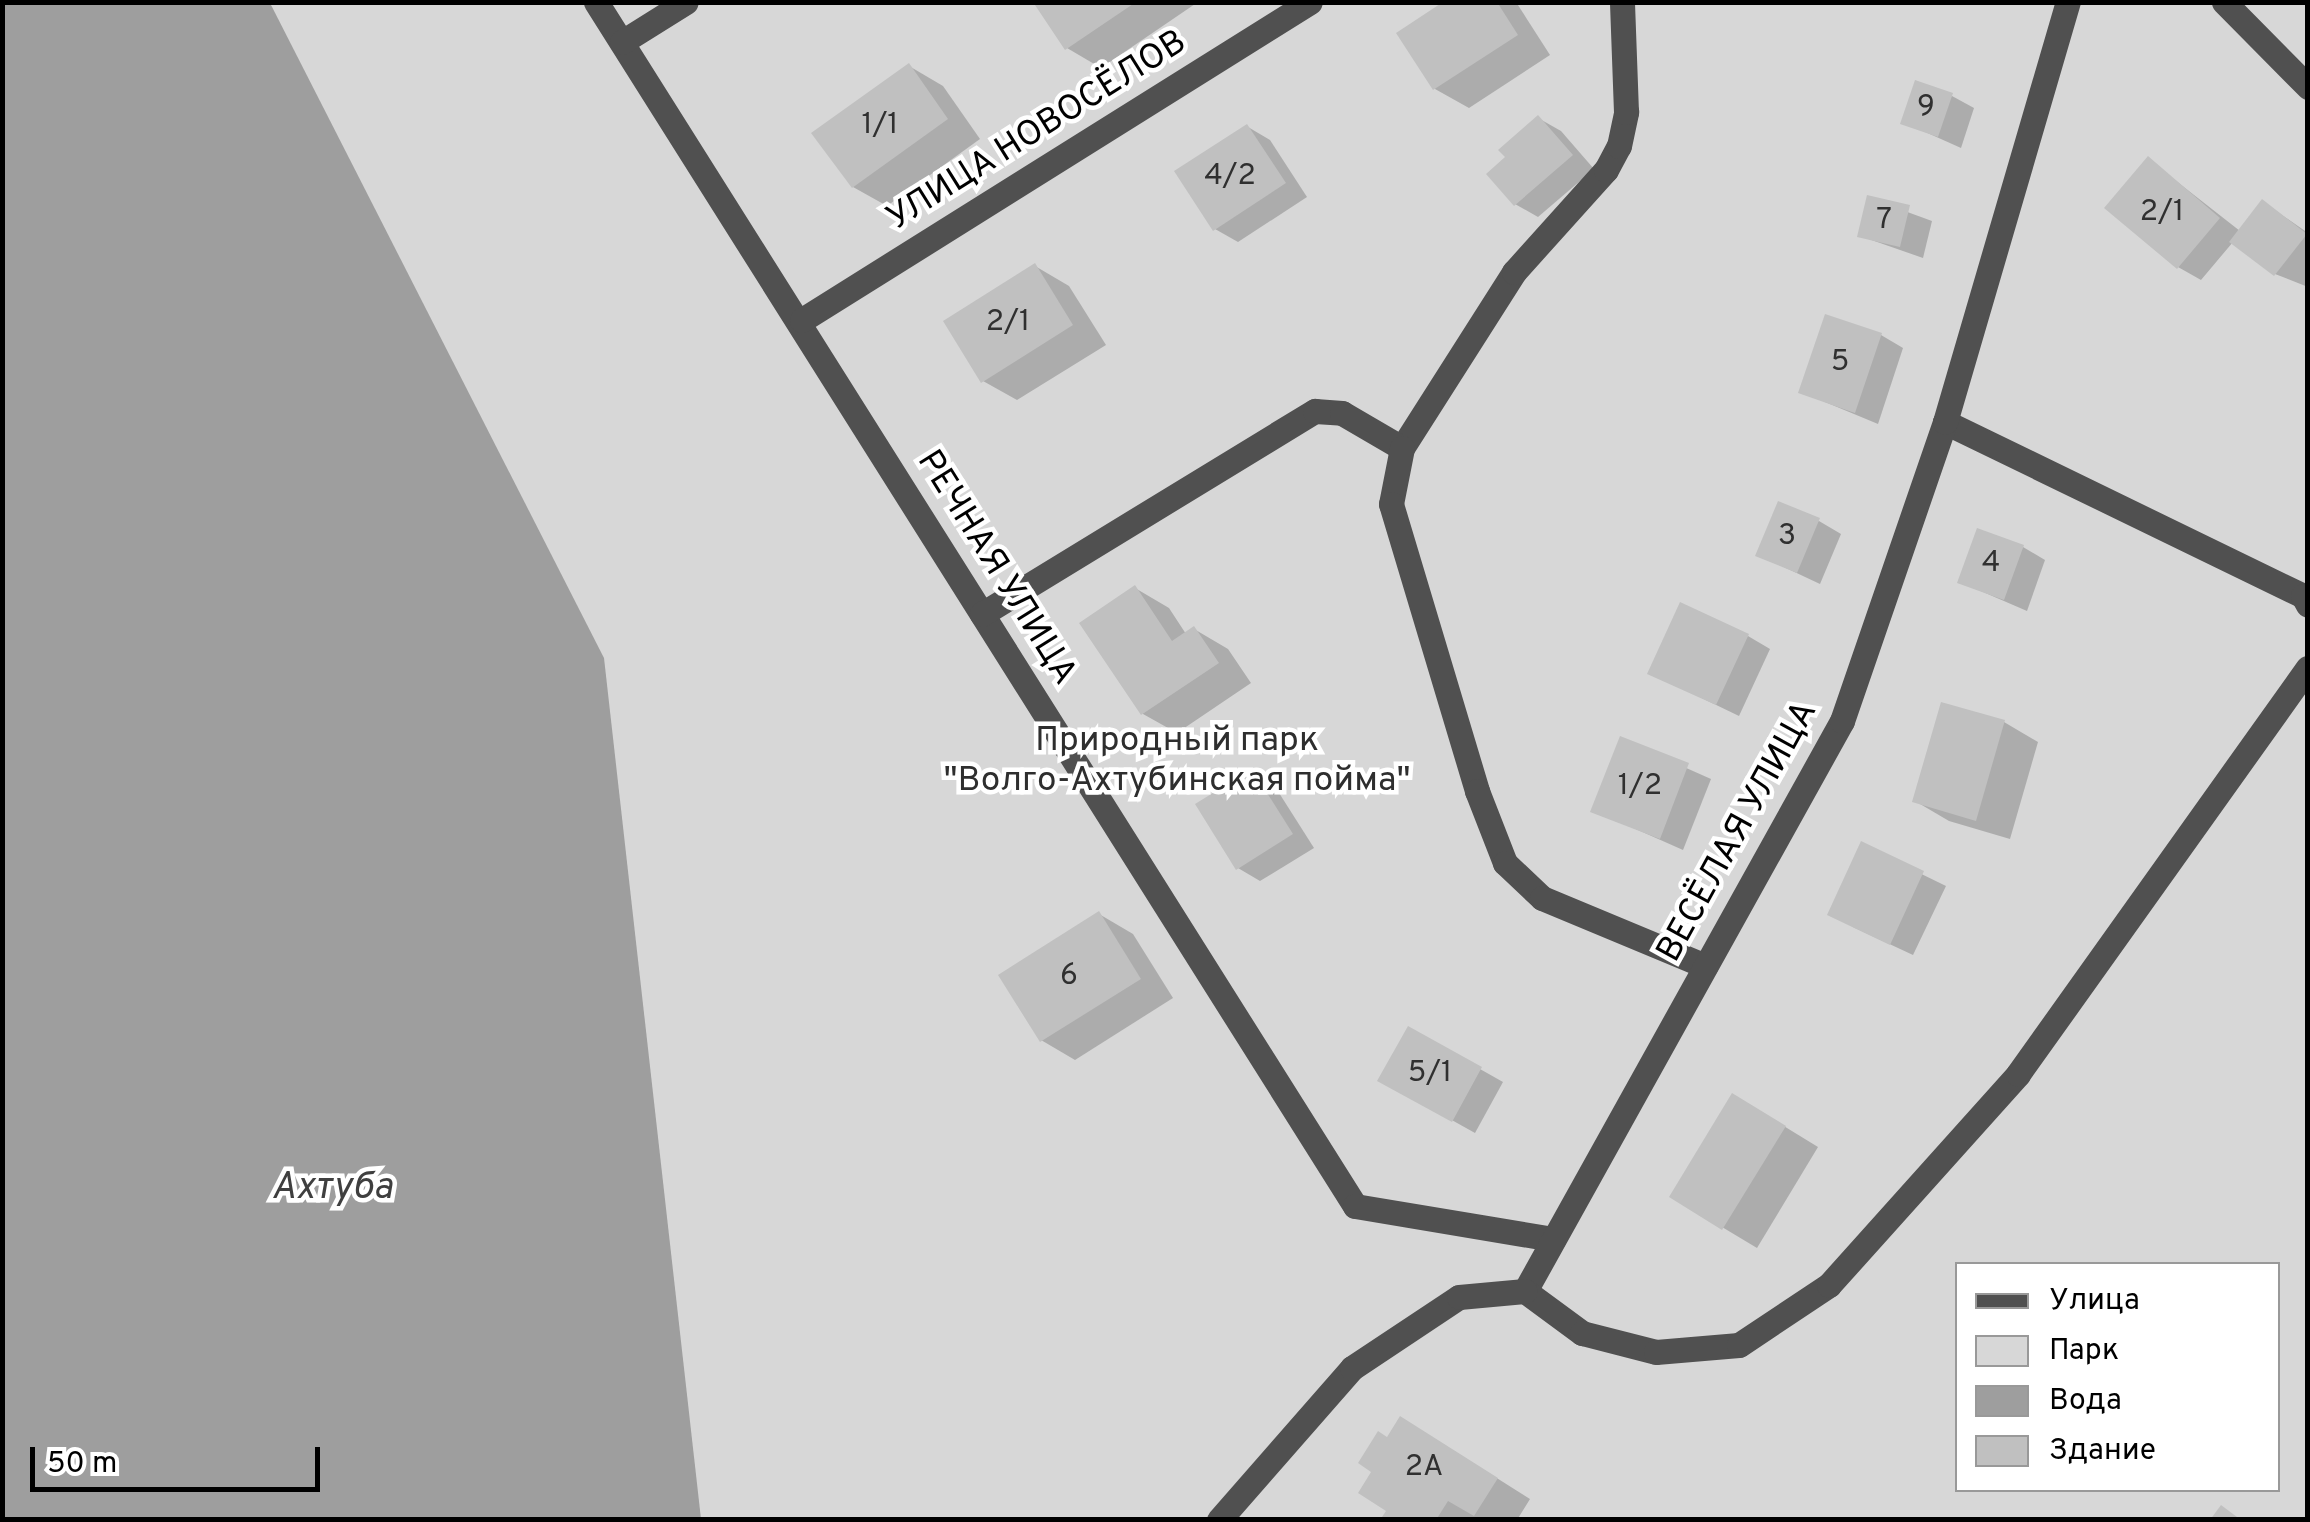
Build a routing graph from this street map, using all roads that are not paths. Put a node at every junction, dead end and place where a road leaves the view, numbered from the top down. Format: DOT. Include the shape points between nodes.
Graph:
graph roads {
  1 [pos="596,2"];
  2 [pos="686,2"];
  3 [pos="1310,2"];
  4 [pos="1622,2"];
  5 [pos="2068,2"];
  6 [pos="2224,2"];
  7 [pos="622,42"];
  8 [pos="2308,87"];
  9 [pos="802,320"];
  10 [pos="1945,422"];
  11 [pos="1402,448"];
  12 [pos="2308,604"];
  13 [pos="982,614"];
  14 [pos="2308,668"];
  15 [pos="1706,966"];
  16 [pos="1552,1239"];
  17 [pos="1525,1291"];
  18 [pos="1219,1520"];
  1 -- 7 [label="street, РЕЧНАЯ УЛИЦА"];
  2 -- 7 [label="street"];
  3 -- 9 [label="street, УЛИЦА НОВОСЁЛОВ"];
  4 -- 11 [label="street" via="1626,112 1619,146 1606,170 1514,272"];
  5 -- 10 [label="street, ВЕСЁЛАЯ УЛИЦА"];
  6 -- 8 [label="street"];
  7 -- 9 [label="street, РЕЧНАЯ УЛИЦА"];
  9 -- 13 [label="street, РЕЧНАЯ УЛИЦА"];
  10 -- 12 [label="street"];
  10 -- 15 [label="street, ВЕСЁЛАЯ УЛИЦА" via="1842,721"];
  11 -- 13 [label="street" via="1342,413 1314,412"];
  11 -- 15 [label="street" via="1390,504 1476,791 1505,863 1542,898"];
  13 -- 16 [label="street, РЕЧНАЯ УЛИЦА" via="1355,1206"];
  14 -- 17 [label="street" via="2018,1074 1829,1285 1739,1344 1656,1352 1582,1332"];
  15 -- 16 [label="street, ВЕСЁЛАЯ УЛИЦА"];
  16 -- 17 [label="street, ВЕСЁЛАЯ УЛИЦА"];
  17 -- 18 [label="street" via="1460,1297 1352,1368"];
}
